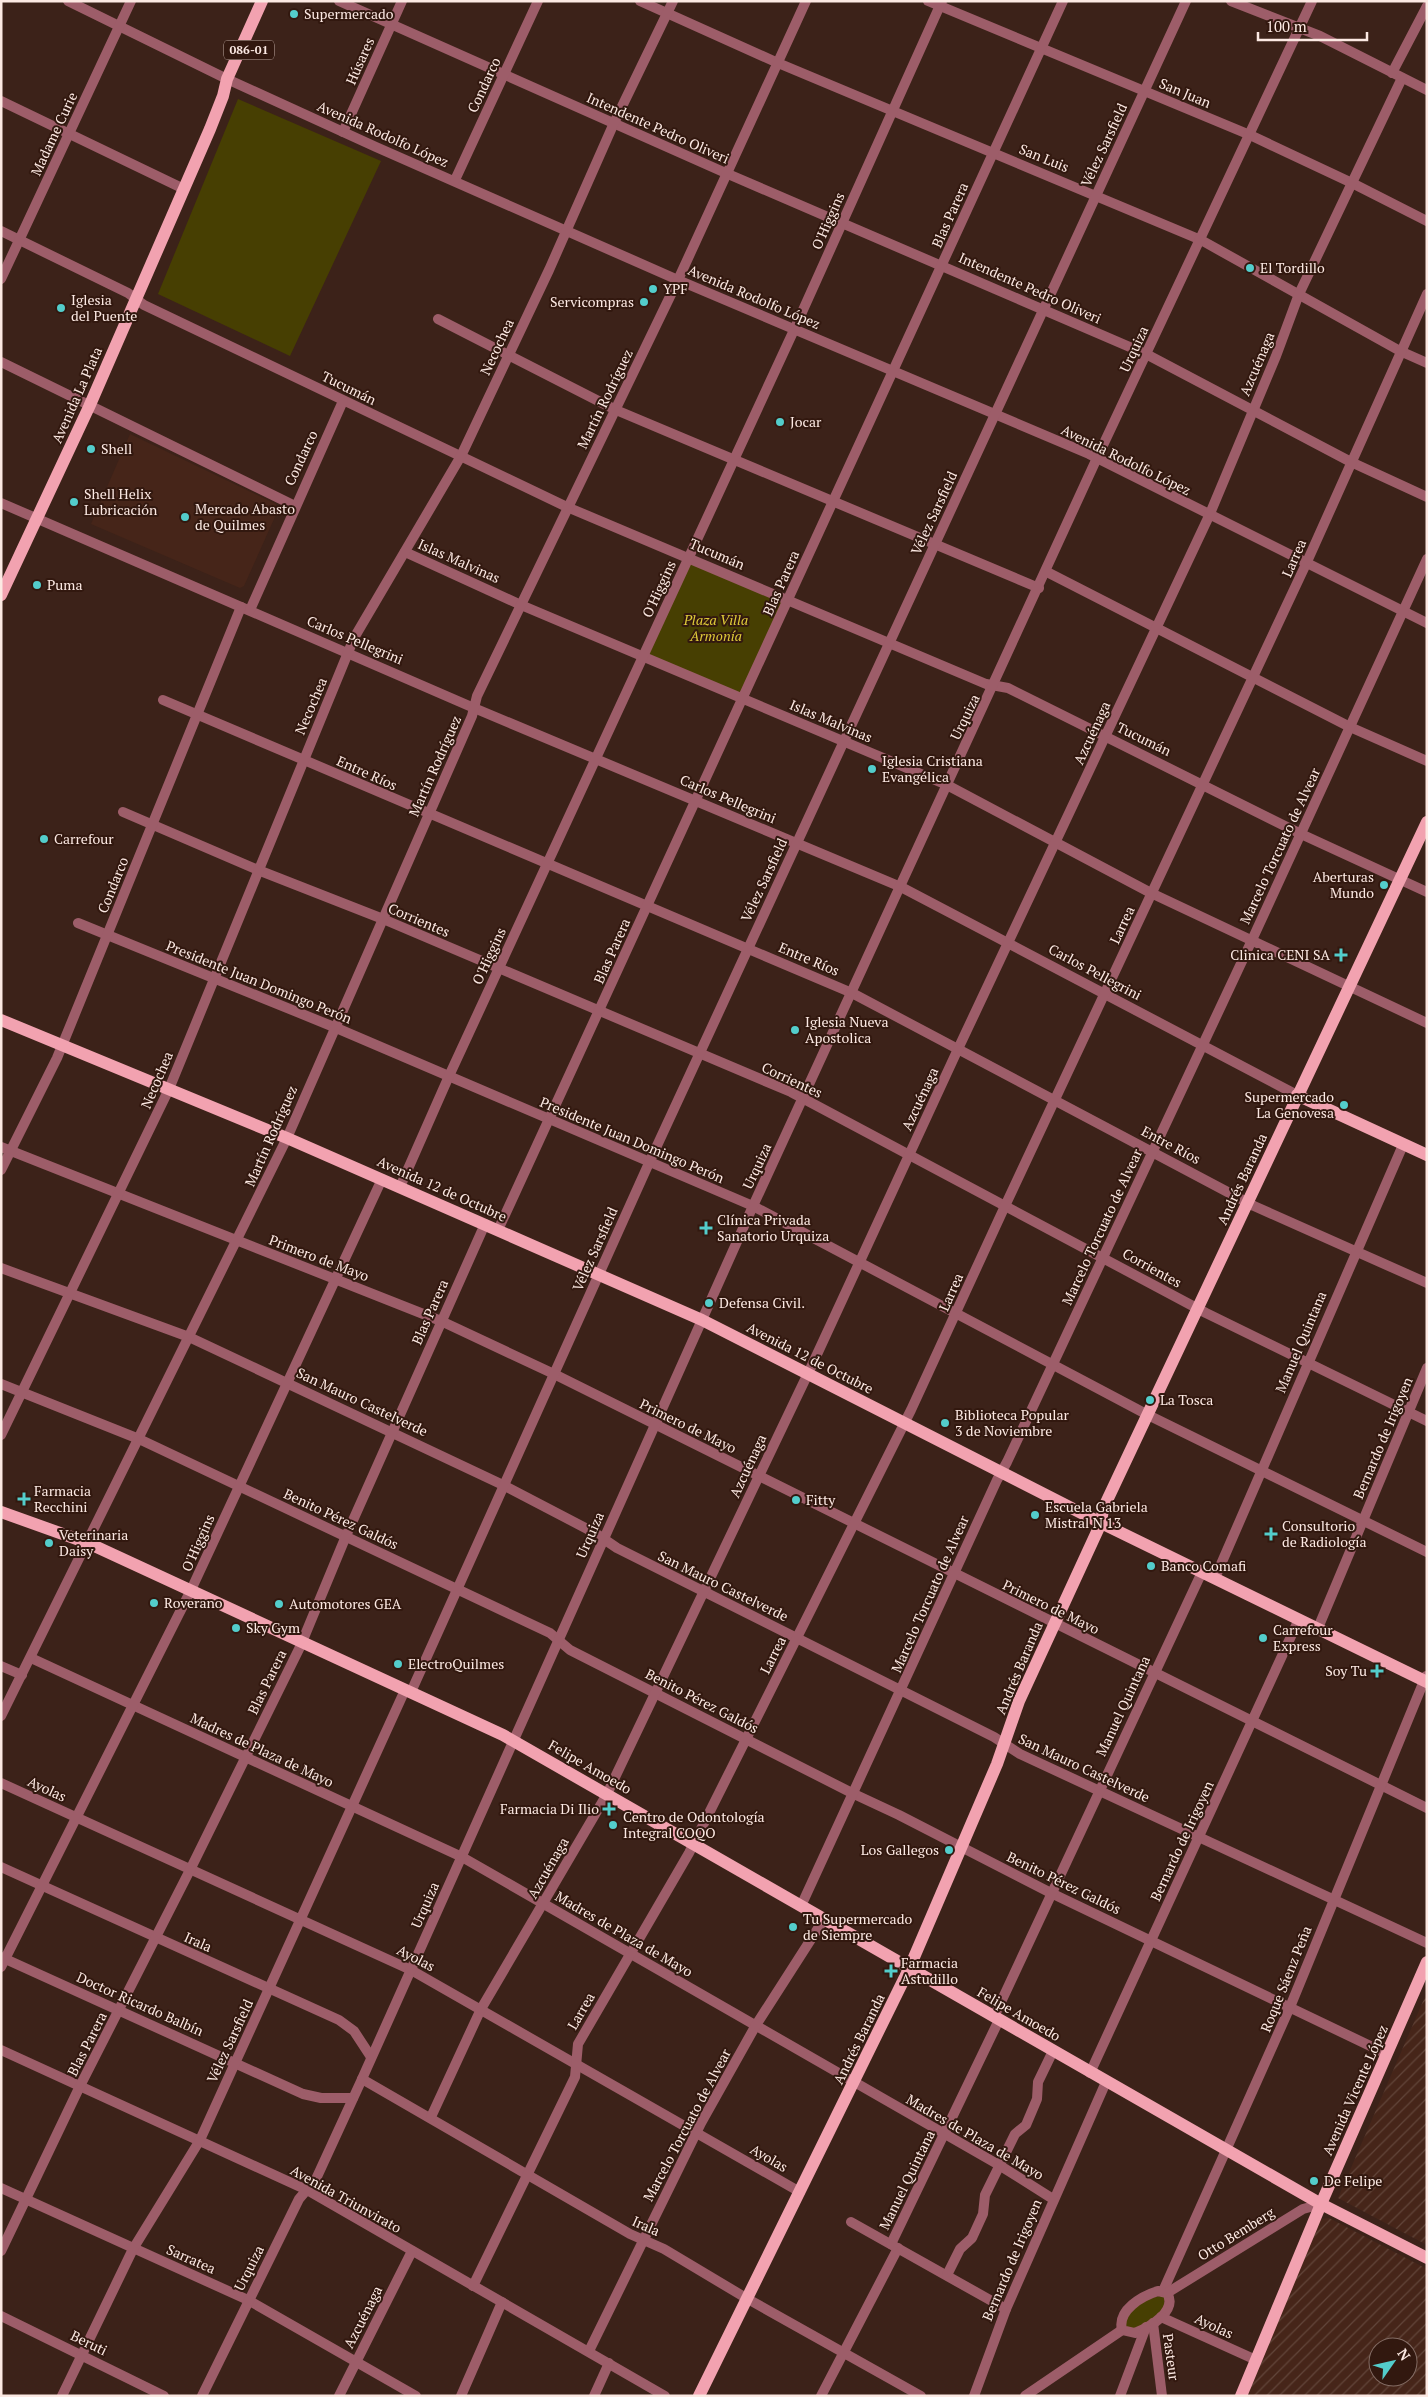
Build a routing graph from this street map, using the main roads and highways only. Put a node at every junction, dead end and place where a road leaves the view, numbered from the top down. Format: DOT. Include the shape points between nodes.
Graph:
graph roads {
  1 [pos="262,1"];
  2 [pos="271,1"];
  3 [pos="230,81"];
  4 [pos="1,595"];
  5 [pos="1427,822"];
  6 [pos="1427,841"];
  7 [pos="1404,882"];
  8 [pos="1,1020"];
  9 [pos="1300,1097"];
  10 [pos="1427,1155"];
  11 [pos="1,1512"];
  12 [pos="1101,1522"];
  13 [pos="1426,1679"];
  14 [pos="1427,1962"];
  15 [pos="909,1969"];
  16 [pos="1321,2204"];
  17 [pos="1427,2258"];
  18 [pos="699,2396"];
  19 [pos="1241,2396"];
  1 -- 3 [label="main road, Avenida La Plata / 086-01"];
  2 -- 3 [label="main road, Avenida La Plata / 086-01"];
  3 -- 4 [label="main road, Avenida La Plata / 086-01" via="89,407"];
  5 -- 7 [label="main road, Andrés Baranda"];
  6 -- 7 [label="main road, Andrés Baranda"];
  7 -- 9 [label="main road, Andrés Baranda"];
  8 -- 12 [label="main road, Avenida 12 de Octubre" via="287,1138 702,1320"];
  9 -- 10 [label="main road, Carlos Pellegrini"];
  9 -- 12 [label="main road, Andrés Baranda" via="1110,1514"];
  11 -- 15 [label="main road, Felipe Amoedo" via="88,1543 514,1741"];
  12 -- 13 [label="main road, Avenida 12 de Octubre"];
  12 -- 15 [label="main road, Andrés Baranda" via="1020,1701 962,1848"];
  14 -- 16 [label="main road, Avenida Vicente López"];
  15 -- 16 [label="main road, Felipe Amoedo"];
  15 -- 18 [label="main road, Andrés Baranda"];
  16 -- 17 [label="main road, Felipe Amoedo"];
  16 -- 19 [label="main road, Avenida Vicente López"];
}
